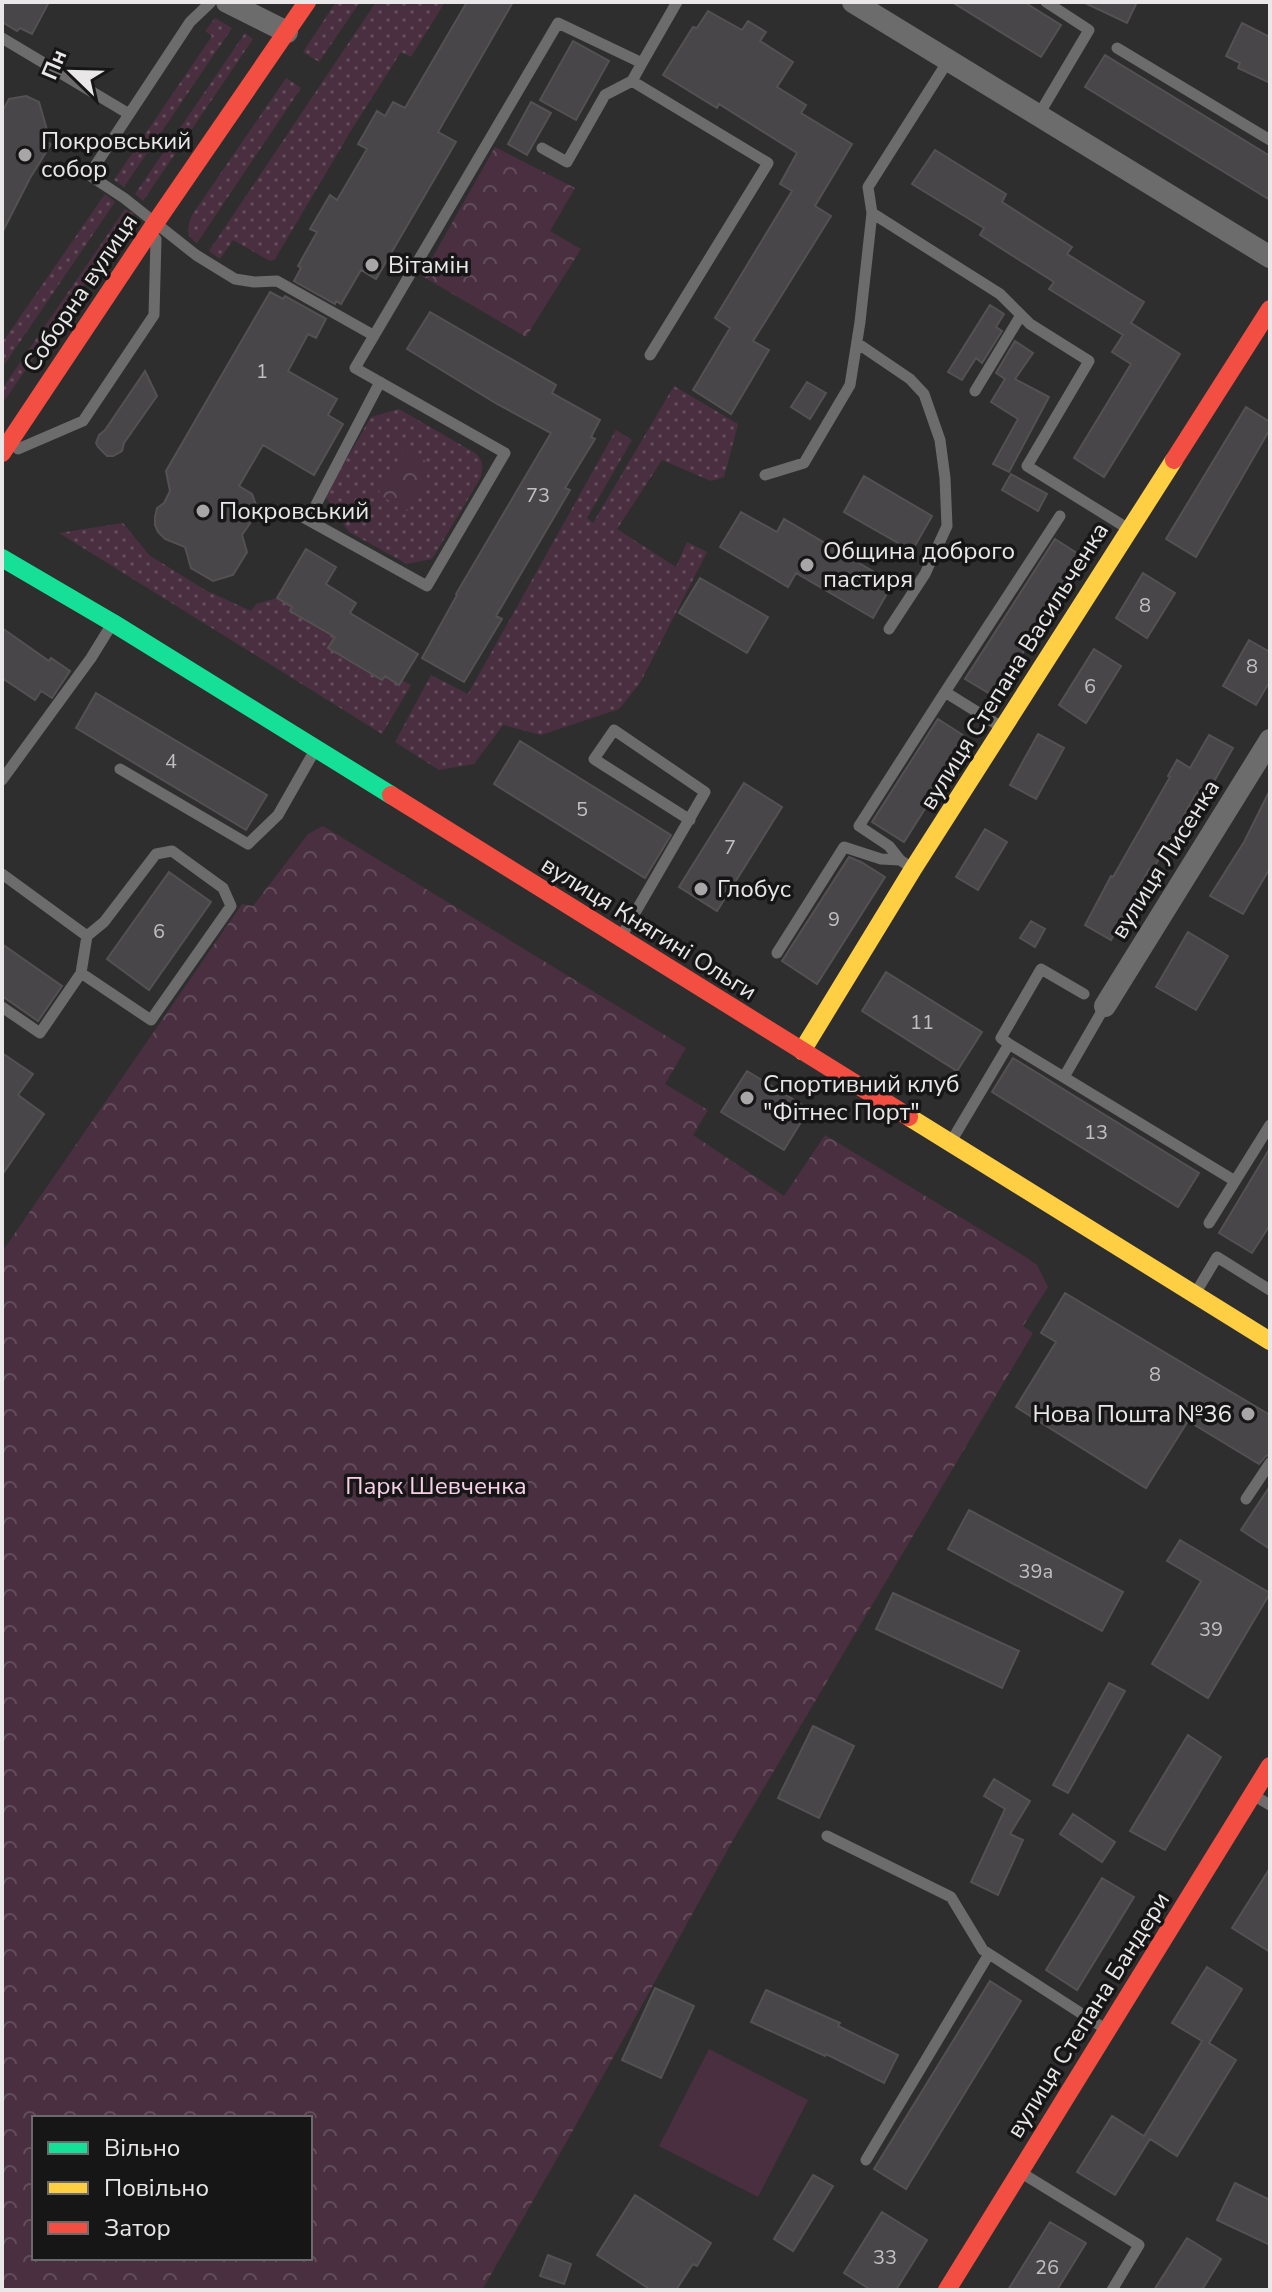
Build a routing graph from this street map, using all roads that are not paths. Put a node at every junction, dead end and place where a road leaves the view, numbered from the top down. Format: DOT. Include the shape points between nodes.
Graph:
graph roads {
  1 [pos="211,2"];
  2 [pos="227,2"];
  3 [pos="307,2"];
  4 [pos="677,2"];
  5 [pos="853,2"];
  6 [pos="1046,2"];
  7 [pos="287,32"];
  8 [pos="2,38"];
  9 [pos="1117,48"];
  10 [pos="948,61"];
  11 [pos="642,63"];
  12 [pos="632,81"];
  13 [pos="129,114"];
  14 [pos="1038,116"];
  15 [pos="1270,140"];
  16 [pos="542,148"];
  17 [pos="872,213"];
  18 [pos="156,222"];
  19 [pos="1270,257"];
  20 [pos="1270,309"];
  21 [pos="1021,315"];
  22 [pos="373,335"];
  23 [pos="857,343"];
  24 [pos="650,355"];
  25 [pos="380,382"];
  26 [pos="975,391"];
  27 [pos="2,454"];
  28 [pos="765,475"];
  29 [pos="295,513"];
  30 [pos="1060,516"];
  31 [pos="308,520"];
  32 [pos="1129,529"];
  33 [pos="2,558"];
  34 [pos="113,623"];
  35 [pos="889,629"];
  36 [pos="945,692"];
  37 [pos="1003,728"];
  38 [pos="1270,740"];
  39 [pos="316,749"];
  40 [pos="120,769"];
  41 [pos="2,780"];
  42 [pos="690,820"];
  43 [pos="906,864"];
  44 [pos="2,874"];
  45 [pos="87,936"];
  46 [pos="620,938"];
  47 [pos="777,953"];
  48 [pos="81,973"];
  49 [pos="1084,994"];
  50 [pos="1105,1006"];
  51 [pos="2,1007"];
  52 [pos="1009,1044"];
  53 [pos="802,1051"];
  54 [pos="1064,1077"];
  55 [pos="1270,1125"];
  56 [pos="951,1142"];
  57 [pos="1235,1181"];
  58 [pos="1209,1223"];
  59 [pos="1270,1290"];
  60 [pos="1194,1294"];
  61 [pos="1270,1341"];
  62 [pos="1270,1463"];
  63 [pos="1246,1499"];
  64 [pos="1270,1766"];
  65 [pos="1252,1795"];
  66 [pos="1270,1805"];
  67 [pos="827,1836"];
  68 [pos="989,1954"];
  69 [pos="1107,2030"];
  70 [pos="866,2160"];
  71 [pos="1020,2171"];
  72 [pos="947,2290"];
  73 [pos="1112,2290"];
  1 -- 13 [label="lane" via="190,22"];
  2 -- 7 [label="street"];
  3 -- 7 [label="street, Соборна вулиця"];
  4 -- 11 [label="lane"];
  5 -- 10 [label="street"];
  6 -- 14 [label="lane" via="1089,30"];
  7 -- 18 [label="street, Соборна вулиця"];
  8 -- 13 [label="lane"];
  9 -- 15 [label="lane"];
  10 -- 14 [label="street"];
  10 -- 17 [label="lane" via="868,187"];
  11 -- 12 [label="lane"];
  11 -- 22 [label="lane" via="558,23"];
  12 -- 16 [label="lane" via="605,95 567,162"];
  12 -- 24 [label="lane" via="768,163"];
  13 -- 18 [label="lane" via="89,175"];
  14 -- 19 [label="street"];
  17 -- 21 [label="lane" via="1000,294"];
  17 -- 23 [label="lane"];
  18 -- 22 [label="lane" via="235,279 277,281"];
  18 -- 27 [label="street, Соборна вулиця"];
  18 -- 27 [label="lane" via="154,315 83,421"];
  20 -- 32 [label="street, вулиця Степана Васильченка"];
  21 -- 26 [label="lane"];
  21 -- 32 [label="lane" via="1089,361 1027,466"];
  22 -- 25 [label="lane" via="355,368"];
  23 -- 28 [label="lane" via="850,385 804,463"];
  23 -- 35 [label="lane" via="924,394 940,440 945,478 947,526 925,574"];
  25 -- 31 [label="lane"];
  25 -- 31 [label="lane" via="505,453 427,586"];
  29 -- 31 [label="lane"];
  30 -- 36 [label="lane"];
  32 -- 37 [label="street, вулиця Степана Васильченка"];
  33 -- 34 [label="street, вулиця Княгині Ольги"];
  34 -- 39 [label="street, вулиця Княгині Ольги"];
  34 -- 41 [label="lane"];
  36 -- 37 [label="lane"];
  36 -- 43 [label="lane" via="859,826"];
  37 -- 43 [label="street, вулиця Степана Васильченка"];
  38 -- 50 [label="street, вулиця Лисенка"];
  39 -- 40 [label="lane" via="278,815 248,844"];
  39 -- 46 [label="street, вулиця Княгині Ольги"];
  42 -- 42 [label="lane" via="705,792 614,730 594,759"];
  42 -- 46 [label="lane"];
  43 -- 47 [label="lane" via="844,847"];
  43 -- 53 [label="street, вулиця Степана Васильченка"];
  44 -- 45 [label="lane"];
  45 -- 48 [label="lane"];
  45 -- 48 [label="lane" via="156,854 172,851 192,864 223,888 231,906 151,1020"];
  46 -- 53 [label="street, вулиця Княгині Ольги"];
  48 -- 51 [label="lane" via="40,1033"];
  49 -- 52 [label="lane" via="1041,969 1001,1038"];
  50 -- 54 [label="lane"];
  52 -- 54 [label="lane"];
  52 -- 56 [label="lane"];
  53 -- 56 [label="street, вулиця Княгині Ольги"];
  54 -- 57 [label="lane"];
  55 -- 57 [label="lane"];
  56 -- 60 [label="street, вулиця Княгині Ольги"];
  57 -- 58 [label="lane"];
  59 -- 60 [label="lane" via="1217,1257"];
  60 -- 61 [label="street, вулиця Княгині Ольги"];
  62 -- 63 [label="lane"];
  64 -- 65 [label="street, вулиця Степана Бандери"];
  65 -- 66 [label="lane"];
  65 -- 69 [label="street, вулиця Степана Бандери"];
  67 -- 68 [label="lane" via="951,1897"];
  68 -- 69 [label="lane"];
  68 -- 70 [label="lane"];
  69 -- 71 [label="street, вулиця Степана Бандери"];
  71 -- 72 [label="street, вулиця Степана Бандери"];
  71 -- 73 [label="lane" via="1139,2245"];
}
